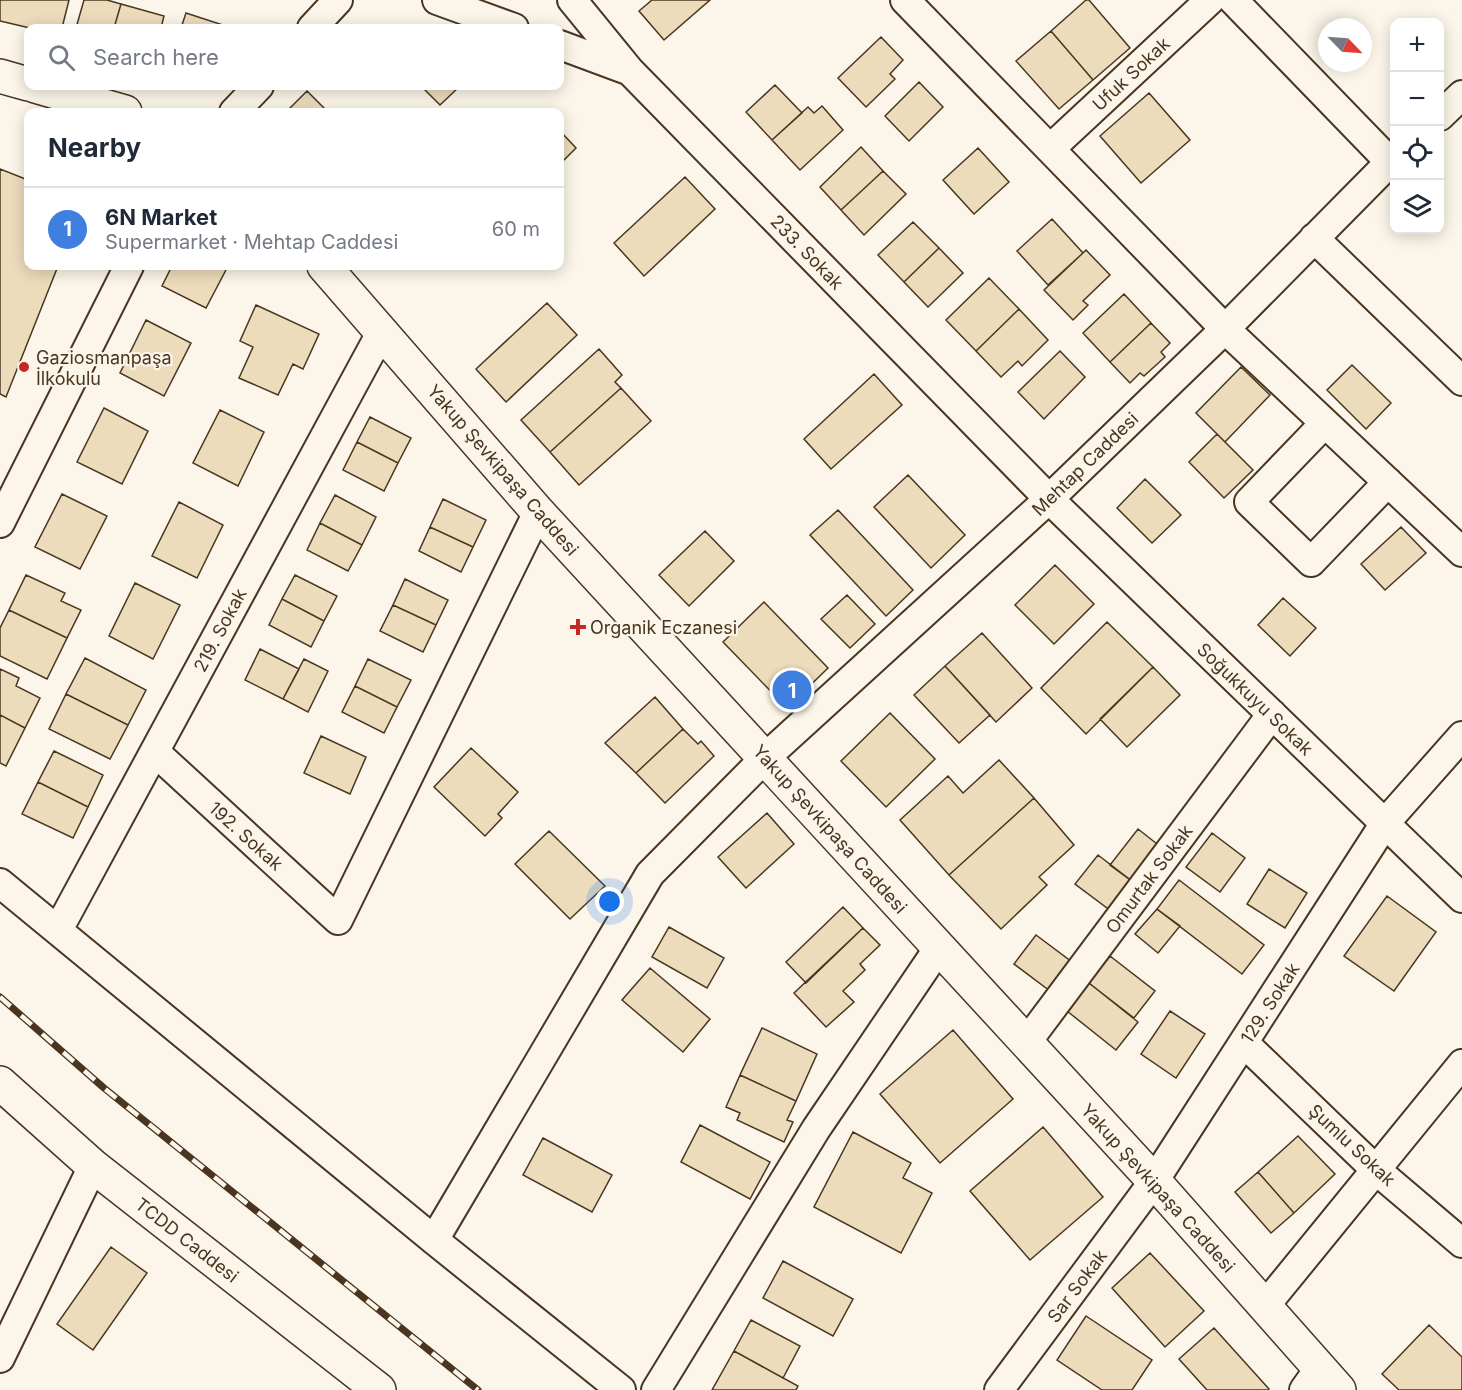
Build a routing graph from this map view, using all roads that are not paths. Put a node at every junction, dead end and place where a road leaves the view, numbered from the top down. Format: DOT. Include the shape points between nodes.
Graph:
graph roads {
  1 [pos="338,0"];
  2 [pos="437,0"];
  3 [pos="572,0"];
  4 [pos="905,0"];
  5 [pos="1210,0"];
  6 [pos="1233,0"];
  7 [pos="316,24"];
  8 [pos="503,24"];
  9 [pos="564,46"];
  10 [pos="630,71"];
  11 [pos="0,76"];
  12 [pos="24,83"];
  13 [pos="49,90"];
  14 [pos="255,90"];
  15 [pos="1462,95"];
  16 [pos="111,108"];
  17 [pos="238,108"];
  18 [pos="1444,112"];
  19 [pos="1051,148"];
  20 [pos="1390,157"];
  21 [pos="1390,163"];
  22 [pos="1314,238"];
  23 [pos="127,270"];
  24 [pos="328,270"];
  25 [pos="1225,329"];
  26 [pos="382,330"];
  27 [pos="1462,381"];
  28 [pos="1325,423"];
  29 [pos="1388,482"];
  30 [pos="1049,499"];
  31 [pos="538,512"];
  32 [pos="0,523"];
  33 [pos="1462,552"];
  34 [pos="1272,714"];
  35 [pos="1462,736"];
  36 [pos="154,752"];
  37 [pos="765,758"];
  38 [pos="1385,823"];
  39 [pos="0,883"];
  40 [pos="1462,898"];
  41 [pos="58,930"];
  42 [pos="938,949"];
  43 [pos="1026,1043"];
  44 [pos="1244,1043"];
  45 [pos="1462,1064"];
  46 [pos="0,1083"];
  47 [pos="93,1166"];
  48 [pos="1376,1170"];
  49 [pos="1154,1181"];
  50 [pos="434,1240"];
  51 [pos="1462,1243"];
  52 [pos="1264,1307"];
  53 [pos="0,1358"];
  54 [pos="1321,1383"];
  55 [pos="379,1390"];
  56 [pos="621,1390"];
  57 [pos="656,1390"];
  58 [pos="999,1390"];
  1 -- 7 [label="street"];
  2 -- 8 [label="street"];
  3 -- 10 [label="street, 233. Sokak"];
  4 -- 19 [label="street"];
  5 -- 19 [label="street, Ufuk Sokak"];
  6 -- 20 [label="street"];
  9 -- 10 [label="street"];
  10 -- 30 [label="street, 233. Sokak"];
  11 -- 12 [label="main road"];
  13 -- 16 [label="main road"];
  14 -- 17 [label="street"];
  15 -- 18 [label="street"];
  19 -- 25 [label="street"];
  21 -- 22 [label="street, Mehtap Caddesi"];
  22 -- 25 [label="street, Mehtap Caddesi"];
  22 -- 27 [label="street"];
  23 -- 32 [label="street"];
  24 -- 26 [label="main road, Yakup Şevkipaşa Caddesi"];
  25 -- 28 [label="street"];
  25 -- 30 [label="street, Mehtap Caddesi"];
  26 -- 31 [label="main road, Yakup Şevkipaşa Caddesi"];
  26 -- 36 [label="street, 219. Sokak"];
  28 -- 29 [label="street"];
  28 -- 29 [label="street" via="1249,502 1311,561"];
  29 -- 33 [label="street"];
  30 -- 34 [label="street, Soğukkuyu Sokak"];
  30 -- 37 [label="street, Mehtap Caddesi"];
  31 -- 36 [label="street, 192. Sokak" via="338,920"];
  31 -- 37 [label="main road, Yakup Şevkipaşa Caddesi"];
  34 -- 38 [label="street, Soğukkuyu Sokak"];
  34 -- 43 [label="street, Omurtak Sokak"];
  35 -- 38 [label="street, 129. Sokak"];
  36 -- 41 [label="street, 219. Sokak"];
  37 -- 42 [label="main road, Yakup Şevkipaşa Caddesi"];
  37 -- 50 [label="street, Mehtap Caddesi" via="650,874"];
  38 -- 40 [label="street, Soğukkuyu Sokak"];
  38 -- 44 [label="street, 129. Sokak"];
  39 -- 41 [label="street"];
  41 -- 50 [label="street"];
  42 -- 43 [label="main road, Yakup Şevkipaşa Caddesi"];
  42 -- 57 [label="street" via="816,1129"];
  43 -- 49 [label="main road, Yakup Şevkipaşa Caddesi"];
  44 -- 48 [label="street, Şumlu Sokak"];
  44 -- 49 [label="street, 129. Sokak"];
  45 -- 48 [label="street"];
  46 -- 47 [label="main road, TCDD Caddesi"];
  47 -- 53 [label="street"];
  47 -- 55 [label="main road, TCDD Caddesi"];
  48 -- 51 [label="street, Şumlu Sokak"];
  48 -- 52 [label="street"];
  49 -- 52 [label="main road, Yakup Şevkipaşa Caddesi"];
  49 -- 58 [label="street, Sar Sokak"];
  50 -- 56 [label="street"];
  52 -- 54 [label="main road, Yakup Şevkipaşa Caddesi"];
}
